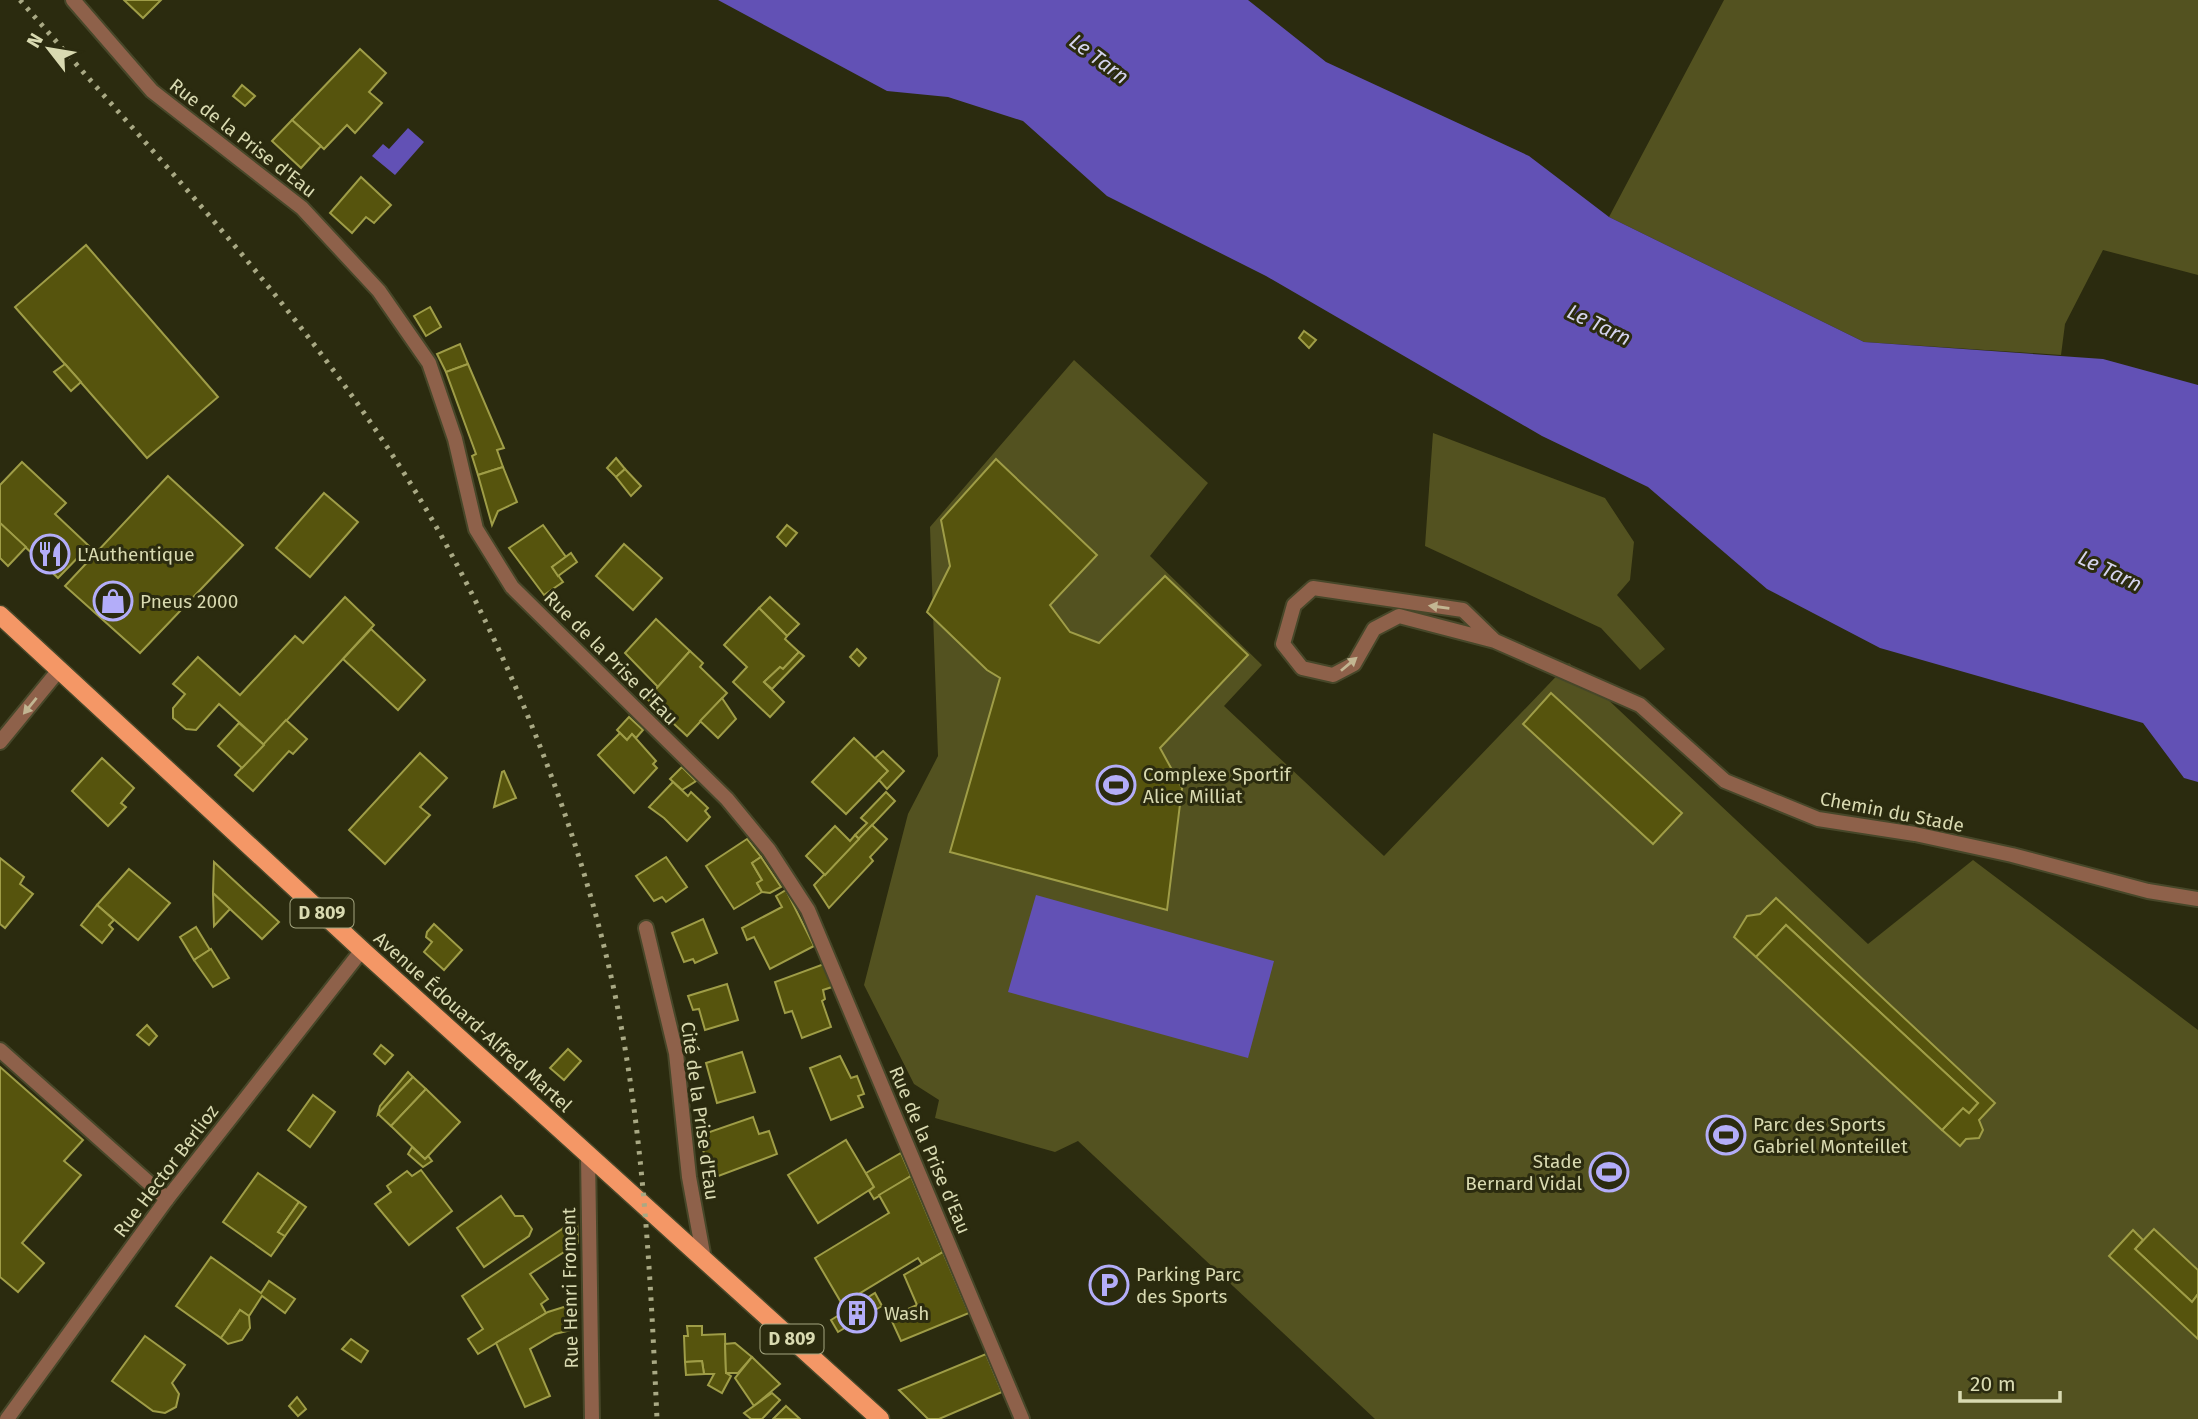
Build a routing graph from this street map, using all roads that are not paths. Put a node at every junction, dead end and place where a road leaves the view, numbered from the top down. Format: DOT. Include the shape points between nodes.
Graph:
graph roads {
  1 [pos="73,0"];
  2 [pos="0,615"];
  3 [pos="1495,640"];
  4 [pos="59,670"];
  5 [pos="0,742"];
  6 [pos="2198,899"];
  7 [pos="646,928"];
  8 [pos="362,950"];
  9 [pos="0,1049"];
  10 [pos="588,1156"];
  11 [pos="167,1199"];
  12 [pos="704,1259"];
  13 [pos="7,1419"];
  14 [pos="592,1419"];
  15 [pos="880,1419"];
  16 [pos="1022,1419"];
  1 -- 16 [label="street, Rue de la Prise d'Eau" via="152,91 302,208 379,291 429,363 455,439 476,529 512,587 727,799 769,850 808,910"];
  2 -- 4 [label="main road, Avenue Édouard-Alfred Martel / D 809"];
  3 -- 3 [label="street, Chemin du Stade, one-way" via="1463,610 1313,588 1294,605 1283,644 1302,668 1333,676 1354,664 1374,629 1399,616"];
  3 -- 6 [label="street, Chemin du Stade" via="1640,705 1725,780 1818,820 1940,839 2148,891"];
  4 -- 5 [label="street, one-way"];
  4 -- 8 [label="main road, Avenue Édouard-Alfred Martel / D 809"];
  7 -- 12 [label="street, Cité de la Prise d'Eau" via="676,1053 689,1177"];
  8 -- 10 [label="main road, Avenue Édouard-Alfred Martel / D 809"];
  8 -- 11 [label="street, Rue Hector Berlioz"];
  9 -- 11 [label="street"];
  10 -- 12 [label="main road, Avenue Édouard-Alfred Martel / D 809"];
  10 -- 14 [label="street, Rue Henri Froment"];
  11 -- 13 [label="street, Rue Hector Berlioz"];
  12 -- 15 [label="main road, D 809"];
}
